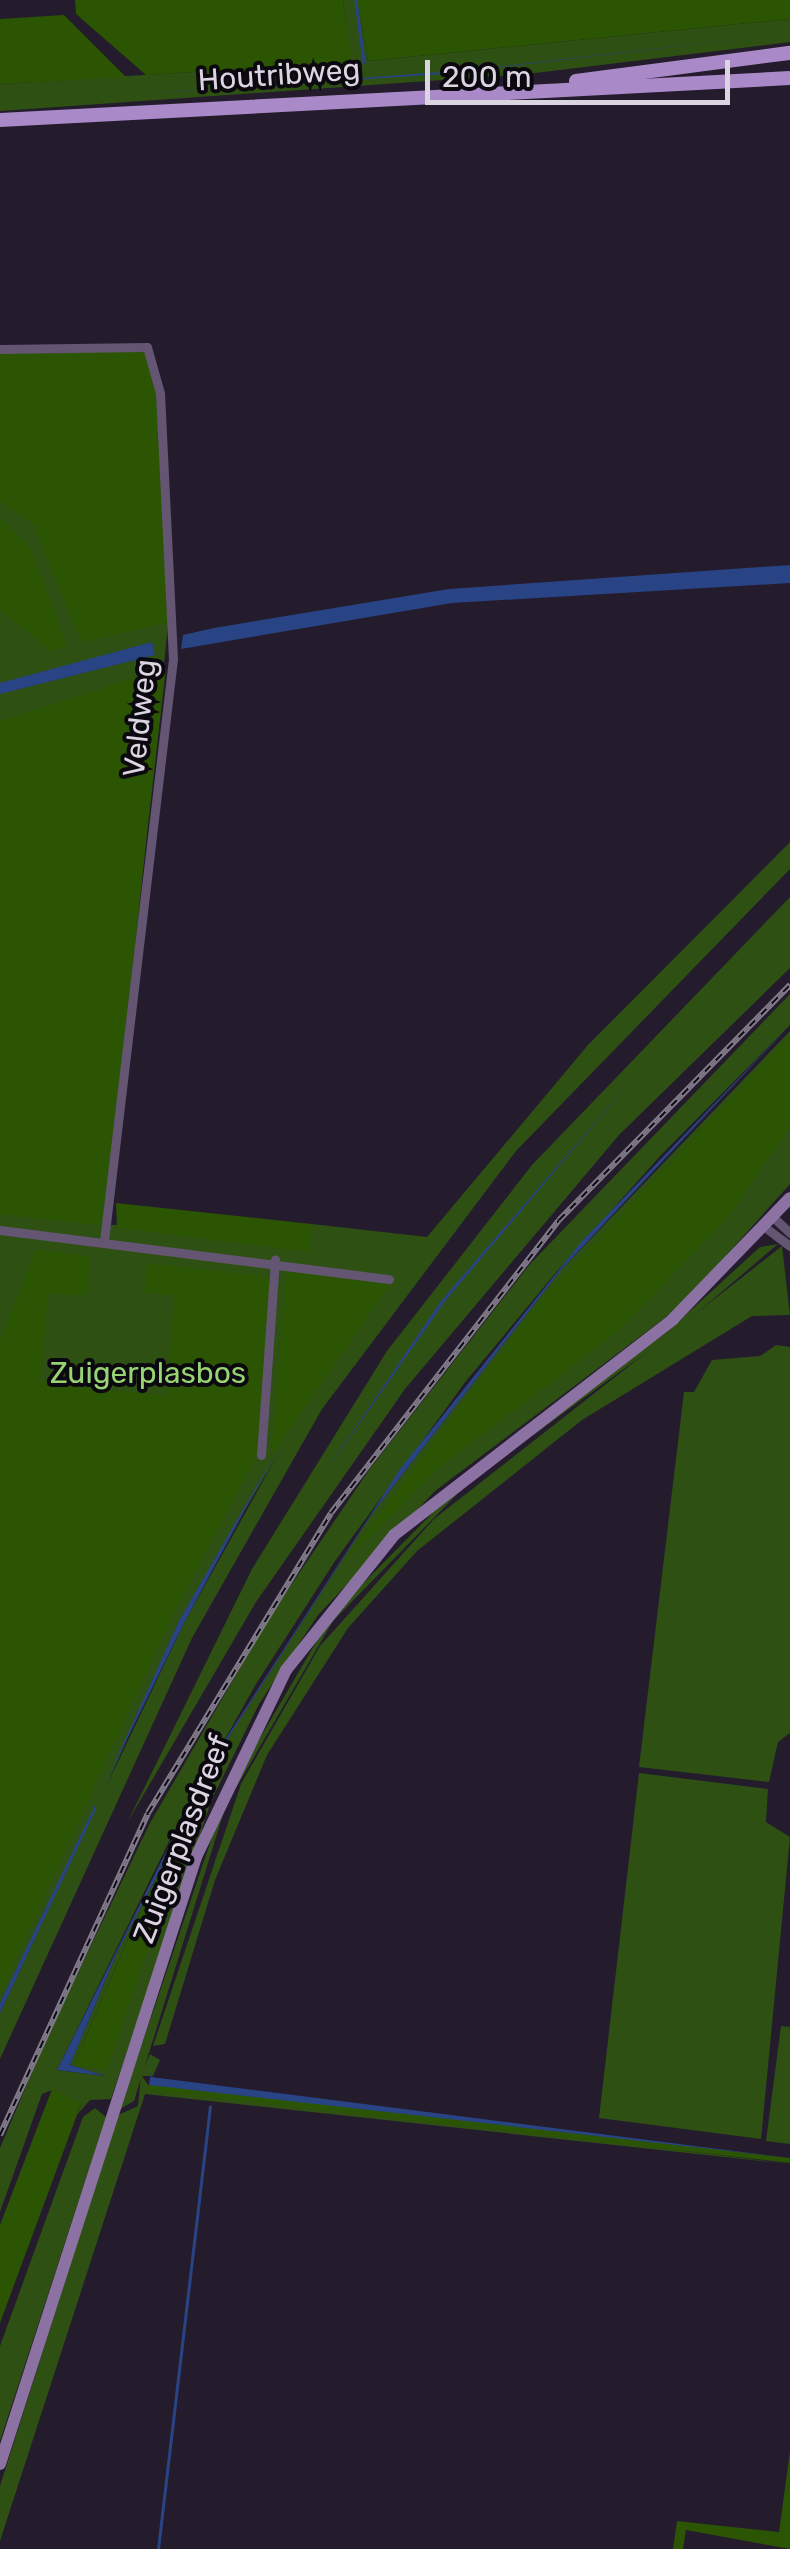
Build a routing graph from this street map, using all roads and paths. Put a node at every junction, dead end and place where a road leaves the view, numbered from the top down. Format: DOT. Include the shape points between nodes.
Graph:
graph roads {
  1 [pos="790,53"];
  2 [pos="790,78"];
  3 [pos="561,85"];
  4 [pos="0,120"];
  5 [pos="0,349"];
  6 [pos="790,1198"];
  7 [pos="770,1223"];
  8 [pos="0,1230"];
  9 [pos="790,1233"];
  10 [pos="104,1241"];
  11 [pos="790,1246"];
  12 [pos="275,1259"];
  13 [pos="389,1280"];
  14 [pos="261,1455"];
  15 [pos="0,2464"];
  1 -- 3 [label="main road, Houtribweg" via="622,69"];
  2 -- 3 [label="main road, Houtribweg"];
  3 -- 4 [label="main road, Houtribweg"];
  5 -- 10 [label="street, Veldweg" via="147,347 160,393 172,679"];
  6 -- 7 [label="main road, Zuigerplasdreef"];
  7 -- 9 [label="street"];
  7 -- 11 [label="street"];
  7 -- 15 [label="main road, Zuigerplasdreef" via="673,1319 394,1535 286,1670 196,1857"];
  8 -- 10 [label="street"];
  10 -- 12 [label="street"];
  12 -- 13 [label="street"];
  12 -- 14 [label="street"];
}
